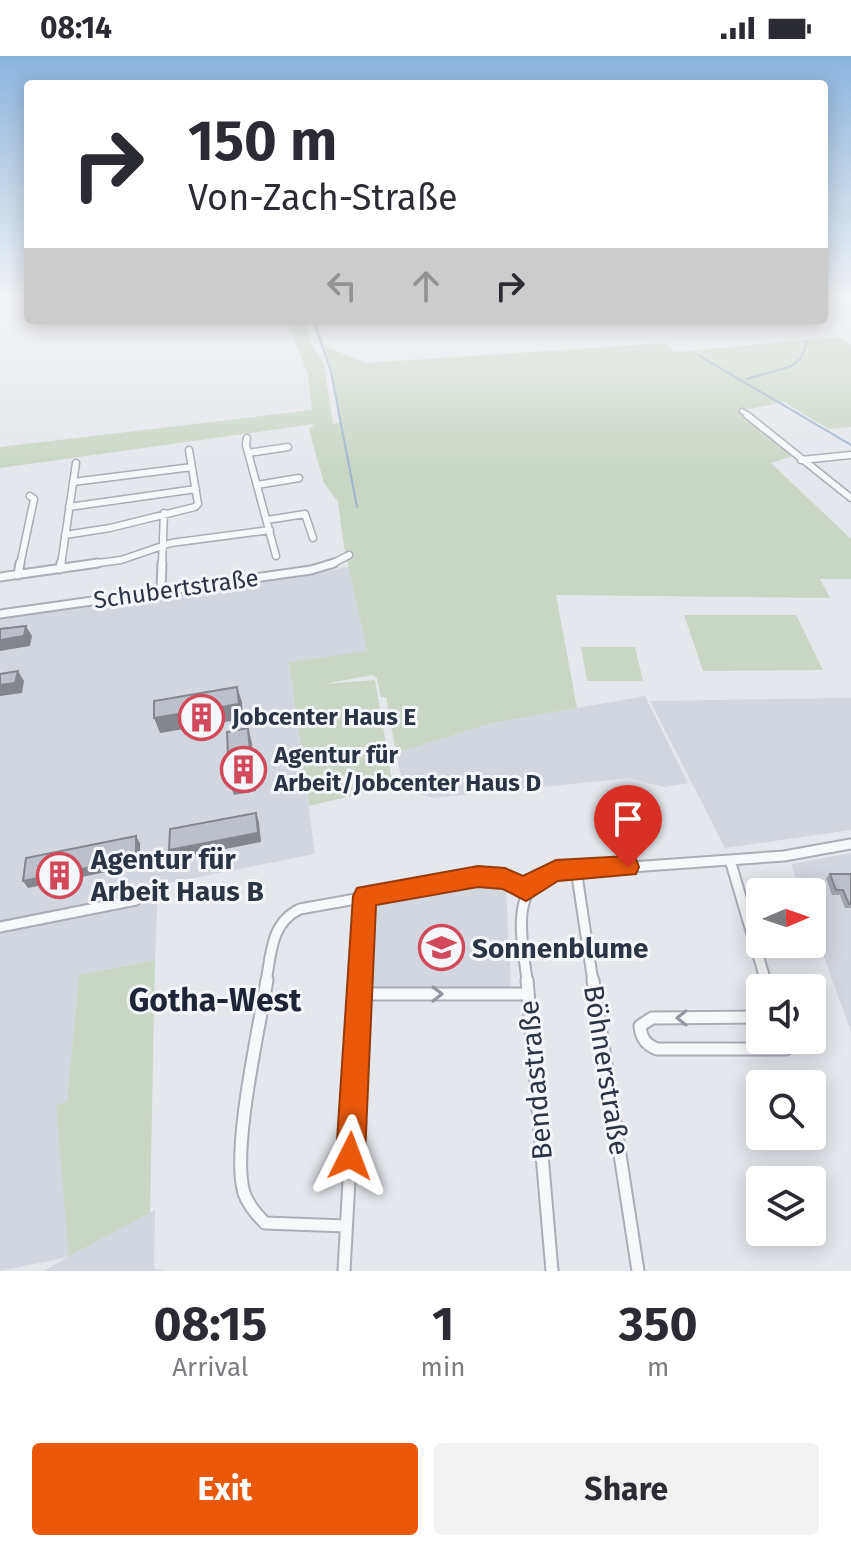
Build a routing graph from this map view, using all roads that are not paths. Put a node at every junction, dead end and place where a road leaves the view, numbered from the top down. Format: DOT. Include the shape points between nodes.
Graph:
graph roads {
  1 [pos="742,411"];
  2 [pos="247,438"];
  3 [pos="288,447"];
  4 [pos="189,450"];
  5 [pos="248,453"];
  6 [pos="851,455"];
  7 [pos="801,460"];
  8 [pos="76,463"];
  9 [pos="192,467"];
  10 [pos="299,478"];
  11 [pos="73,482"];
  12 [pos="257,485"];
  13 [pos="196,489"];
  14 [pos="30,496"];
  15 [pos="851,498"];
  16 [pos="69,507"];
  17 [pos="164,513"];
  18 [pos="267,520"];
  19 [pos="270,530"];
  20 [pos="65,535"];
  21 [pos="313,538"];
  22 [pos="163,545"];
  23 [pos="349,555"];
  24 [pos="276,556"];
  25 [pos="60,569"];
  26 [pos="18,575"];
  27 [pos="0,577"];
  28 [pos="161,591"];
  29 [pos="0,614"];
  30 [pos="851,844"];
  31 [pos="730,860"];
  32 [pos="576,869"];
  33 [pos="526,890"];
  34 [pos="365,896"];
  35 [pos="136,900"];
  36 [pos="0,927"];
  37 [pos="764,974"];
  38 [pos="359,994"];
  39 [pos="527,994"];
  40 [pos="746,1017"];
  41 [pos="746,1046"];
  42 [pos="346,1226"];
  43 [pos="344,1271"];
  44 [pos="552,1271"];
  45 [pos="638,1271"];
  1 -- 7 [label="street"];
  2 -- 5 [label="street"];
  3 -- 5 [label="street"];
  4 -- 9 [label="street"];
  5 -- 12 [label="street"];
  6 -- 7 [label="street"];
  7 -- 15 [label="street"];
  8 -- 11 [label="street"];
  9 -- 11 [label="street"];
  9 -- 13 [label="street"];
  10 -- 12 [label="street"];
  11 -- 16 [label="street"];
  12 -- 18 [label="street"];
  13 -- 16 [label="street"];
  13 -- 17 [label="street" via="195,507"];
  14 -- 26 [label="street" via="34,499"];
  16 -- 20 [label="street"];
  17 -- 20 [label="street"];
  17 -- 22 [label="street"];
  18 -- 19 [label="street"];
  18 -- 21 [label="street" via="305,514"];
  19 -- 22 [label="street"];
  19 -- 24 [label="street"];
  20 -- 25 [label="street"];
  22 -- 25 [label="street" via="121,560"];
  22 -- 28 [label="street"];
  23 -- 28 [label="street, Schubertstraße" via="322,568"];
  25 -- 26 [label="street"];
  26 -- 27 [label="street"];
  28 -- 29 [label="street, Schubertstraße"];
  30 -- 31 [label="street"];
  31 -- 32 [label="street"];
  31 -- 37 [label="street"];
  32 -- 33 [label="street" via="546,873"];
  32 -- 45 [label="street, Böhnerstraße"];
  33 -- 34 [label="street" via="505,879 478,877"];
  33 -- 39 [label="street, Bendastraße" via="521,912"];
  34 -- 38 [label="street"];
  34 -- 42 [label="street" via="299,908 280,922 273,939 240,1154 241,1188 250,1210 265,1223"];
  35 -- 36 [label="street"];
  38 -- 39 [label="street, one-way"];
  38 -- 42 [label="street"];
  39 -- 44 [label="street, Bendastraße"];
  40 -- 41 [label="street, one-way" via="652,1018 640,1026 644,1041 657,1049"];
  42 -- 43 [label="street"];
}
